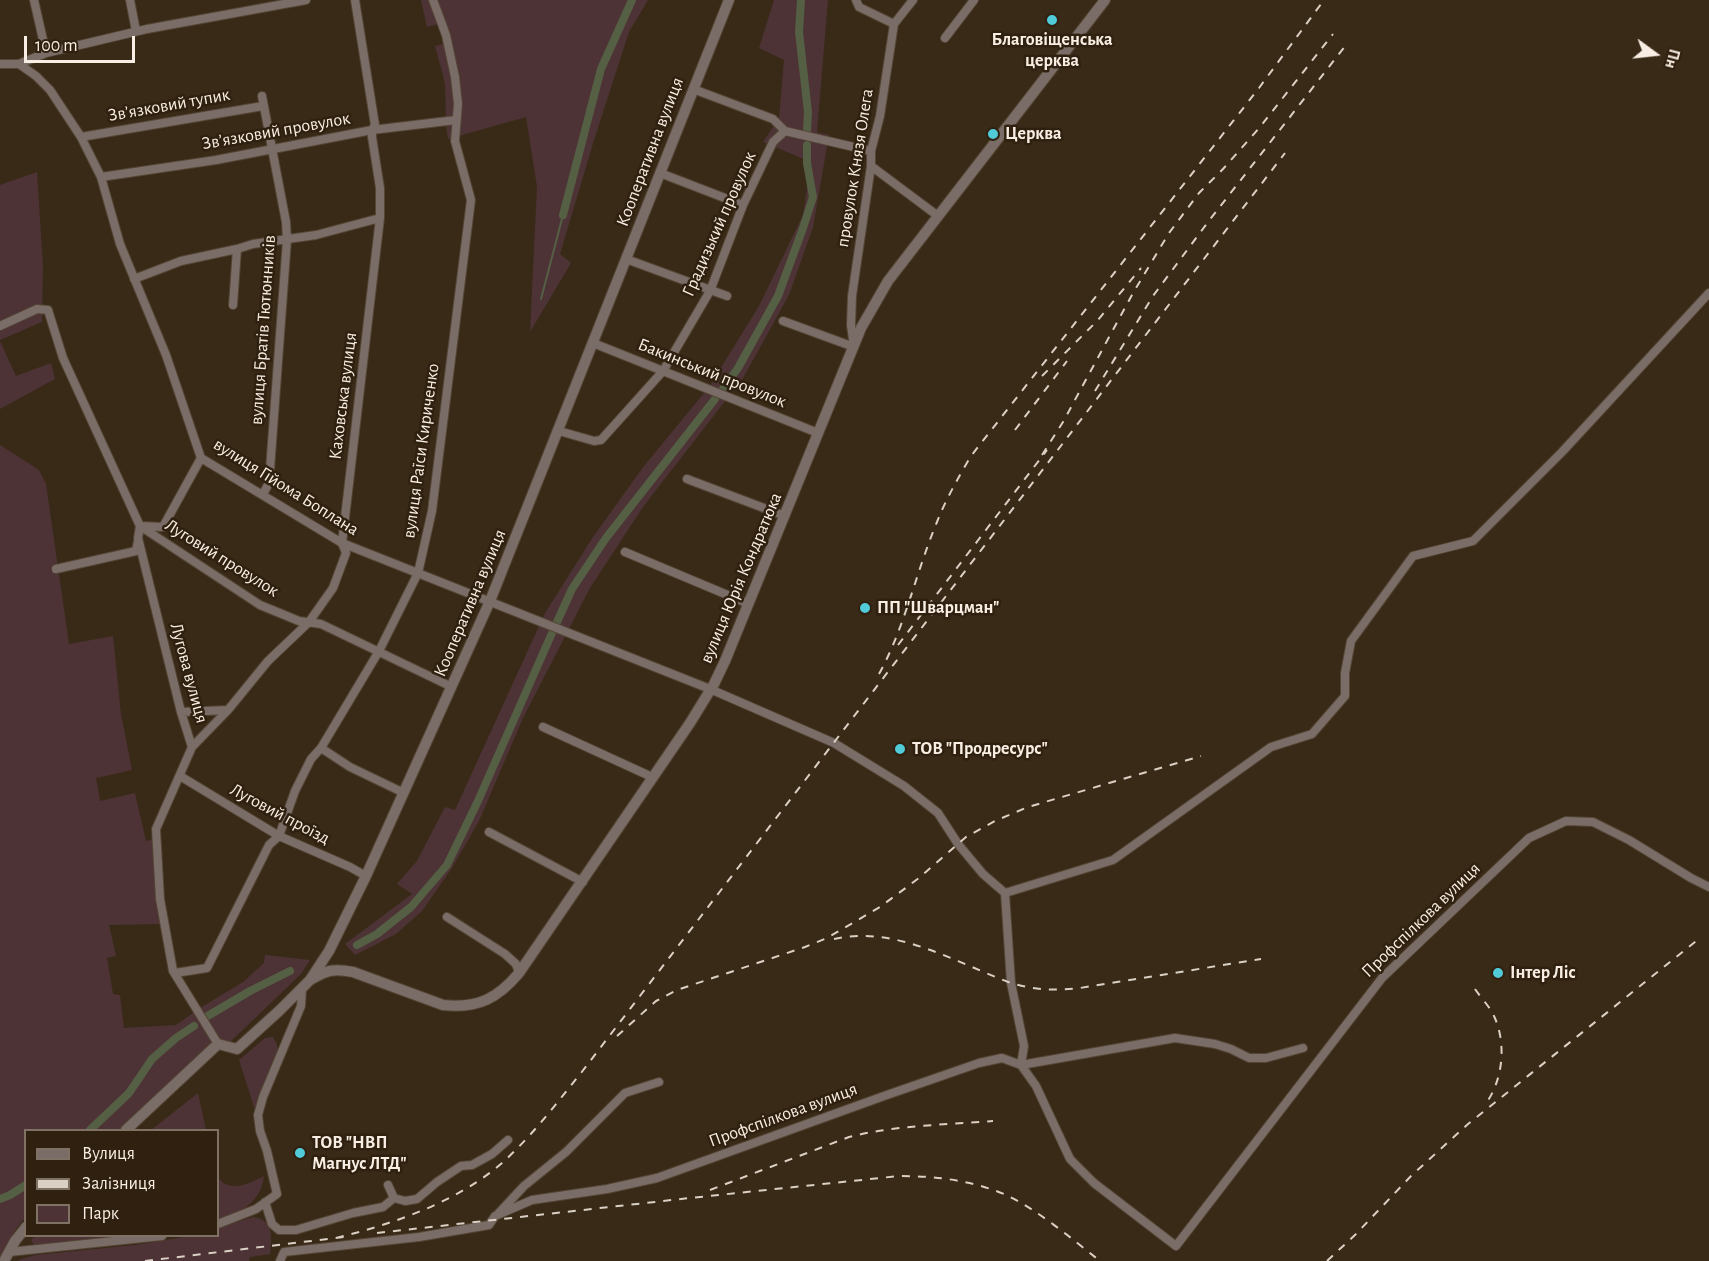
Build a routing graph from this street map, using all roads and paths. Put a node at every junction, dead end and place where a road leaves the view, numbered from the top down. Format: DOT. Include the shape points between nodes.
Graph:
graph roads {
  1 [pos="34,0"];
  2 [pos="130,0"];
  3 [pos="306,0"];
  4 [pos="355,0"];
  5 [pos="433,0"];
  6 [pos="729,0"];
  7 [pos="856,0"];
  8 [pos="913,0"];
  9 [pos="974,0"];
  10 [pos="1102,1"];
  11 [pos="894,24"];
  12 [pos="136,32"];
  13 [pos="945,38"];
  14 [pos="46,53"];
  15 [pos="0,64"];
  16 [pos="18,64"];
  17 [pos="693,88"];
  18 [pos="262,101"];
  19 [pos="456,120"];
  20 [pos="372,130"];
  21 [pos="785,131"];
  22 [pos="81,137"];
  23 [pos="272,149"];
  24 [pos="871,151"];
  25 [pos="871,166"];
  26 [pos="660,173"];
  27 [pos="101,177"];
  28 [pos="743,205"];
  29 [pos="938,216"];
  30 [pos="380,218"];
  31 [pos="287,240"];
  32 [pos="237,249"];
  33 [pos="626,259"];
  34 [pos="134,279"];
  35 [pos="710,291"];
  36 [pos="1709,293"];
  37 [pos="727,296"];
  38 [pos="233,304"];
  39 [pos="783,321"];
  40 [pos="0,326"];
  41 [pos="593,343"];
  42 [pos="855,347"];
  43 [pos="663,371"];
  44 [pos="559,431"];
  45 [pos="818,433"];
  46 [pos="201,458"];
  47 [pos="687,479"];
  48 [pos="263,494"];
  49 [pos="785,516"];
  50 [pos="140,526"];
  51 [pos="342,543"];
  52 [pos="625,552"];
  53 [pos="56,569"];
  54 [pos="418,573"];
  55 [pos="490,601"];
  56 [pos="749,604"];
  57 [pos="309,622"];
  58 [pos="379,651"];
  59 [pos="452,687"];
  60 [pos="710,689"];
  61 [pos="228,710"];
  62 [pos="181,712"];
  63 [pos="543,727"];
  64 [pos="192,747"];
  65 [pos="321,748"];
  66 [pos="180,776"];
  67 [pos="652,777"];
  68 [pos="404,794"];
  69 [pos="489,832"];
  70 [pos="279,836"];
  71 [pos="366,876"];
  72 [pos="583,882"];
  73 [pos="1709,887"];
  74 [pos="1005,892"];
  75 [pos="447,917"];
  76 [pos="329,951"];
  77 [pos="342,970"];
  78 [pos="519,973"];
  79 [pos="175,974"];
  80 [pos="310,980"];
  81 [pos="302,989"];
  82 [pos="218,1044"];
  83 [pos="1303,1048"];
  84 [pos="1021,1065"];
  85 [pos="658,1082"];
  86 [pos="128,1129"];
  87 [pos="508,1140"];
  88 [pos="388,1185"];
  89 [pos="394,1198"];
  90 [pos="265,1202"];
  91 [pos="495,1216"];
  92 [pos="219,1224"];
  93 [pos="24,1230"];
  94 [pos="154,1237"];
  95 [pos="6,1256"];
  96 [pos="280,1261"];
  1 -- 14 [label="street"];
  2 -- 12 [label="street"];
  3 -- 12 [label="street"];
  4 -- 20 [label="street, Каховська вулиця" via="375,125"];
  5 -- 19 [label="street, вулиця Раїси Кириченко" via="455,76"];
  6 -- 17 [label="street, Кооперативна вулиця"];
  7 -- 11 [label="street" via="859,7"];
  8 -- 11 [label="street, провулок Князя Олега"];
  9 -- 13 [label="street"];
  10 -- 29 [label="street, вулиця Юрія Кондратюка"];
  11 -- 24 [label="street, провулок Князя Олега"];
  12 -- 14 [label="street"];
  14 -- 16 [label="street"];
  15 -- 16 [label="street"];
  16 -- 22 [label="street, вулиця Гійома Боплана" via="50,90"];
  17 -- 21 [label="street" via="773,119"];
  17 -- 26 [label="street, Кооперативна вулиця"];
  18 -- 22 [label="street, Звʼязковий тупик"];
  18 -- 23 [label="street, вулиця Братів Тютюнників"];
  19 -- 20 [label="street, Звʼязковий провулок"];
  19 -- 54 [label="street, вулиця Раїси Кириченко" via="455,141 471,200 432,511"];
  20 -- 23 [label="street, Звʼязковий провулок"];
  20 -- 30 [label="street, Каховська вулиця"];
  21 -- 24 [label="street"];
  21 -- 28 [label="street, Градизький провулок" via="773,142"];
  22 -- 27 [label="street, вулиця Гійома Боплана"];
  23 -- 27 [label="street, Звʼязковий провулок"];
  23 -- 31 [label="street, вулиця Братів Тютюнників"];
  24 -- 25 [label="street, провулок Князя Олега"];
  25 -- 29 [label="street"];
  25 -- 42 [label="street, провулок Князя Олега" via="852,296"];
  26 -- 28 [label="street"];
  26 -- 33 [label="street, Кооперативна вулиця"];
  27 -- 34 [label="street, вулиця Гійома Боплана"];
  28 -- 35 [label="street, Градизький провулок"];
  29 -- 42 [label="street, вулиця Юрія Кондратюка" via="888,281 861,328"];
  30 -- 31 [label="street"];
  30 -- 51 [label="street, Каховська вулиця"];
  31 -- 32 [label="street"];
  31 -- 48 [label="street, вулиця Братів Тютюнників" via="269,483"];
  32 -- 34 [label="street" via="182,261"];
  32 -- 38 [label="street"];
  33 -- 35 [label="street"];
  33 -- 41 [label="street, Кооперативна вулиця"];
  34 -- 46 [label="street, вулиця Гійома Боплана" via="166,355"];
  35 -- 37 [label="street"];
  35 -- 43 [label="street, Градизький провулок"];
  36 -- 74 [label="street" via="1562,452 1473,541 1413,556 1351,641 1345,673 1346,696 1312,734 1271,747 1113,860"];
  39 -- 42 [label="street"];
  40 -- 50 [label="street, Лугова вулиця" via="37,309 48,310 63,358"];
  41 -- 43 [label="street, Бакинський провулок"];
  41 -- 44 [label="street, Кооперативна вулиця"];
  42 -- 45 [label="street, вулиця Юрія Кондратюка"];
  43 -- 44 [label="street, Градизький провулок" via="601,440"];
  43 -- 45 [label="street, Бакинський провулок"];
  44 -- 55 [label="street, Кооперативна вулиця"];
  45 -- 49 [label="street, вулиця Юрія Кондратюка"];
  46 -- 48 [label="street, вулиця Гійома Боплана"];
  46 -- 50 [label="street" via="164,527"];
  47 -- 49 [label="street"];
  48 -- 51 [label="street, вулиця Гійома Боплана"];
  49 -- 56 [label="street, вулиця Юрія Кондратюка"];
  50 -- 53 [label="street" via="136,551"];
  50 -- 57 [label="street, Луговий провулок" via="260,605"];
  50 -- 62 [label="street, Лугова вулиця" via="138,538"];
  51 -- 54 [label="street, вулиця Гійома Боплана"];
  51 -- 57 [label="street, Каховська вулиця" via="346,553 333,588"];
  52 -- 56 [label="street"];
  54 -- 55 [label="street, вулиця Гійома Боплана"];
  54 -- 58 [label="street, вулиця Раїси Кириченко"];
  55 -- 59 [label="street, Кооперативна вулиця"];
  55 -- 60 [label="street, вулиця Гійома Боплана"];
  56 -- 60 [label="street, вулиця Юрія Кондратюка"];
  57 -- 58 [label="street, Луговий провулок"];
  57 -- 61 [label="street, Каховська вулиця" via="268,662"];
  58 -- 59 [label="street, Луговий провулок"];
  58 -- 65 [label="street, вулиця Раїси Кириченко"];
  59 -- 68 [label="street, Кооперативна вулиця"];
  60 -- 67 [label="street, вулиця Юрія Кондратюка"];
  60 -- 74 [label="street, вулиця Гійома Боплана" via="834,743 904,786 938,813 957,844"];
  61 -- 62 [label="street"];
  61 -- 64 [label="street, Каховська вулиця"];
  62 -- 64 [label="street, Лугова вулиця"];
  63 -- 67 [label="street"];
  64 -- 66 [label="street, Лугова вулиця"];
  65 -- 68 [label="street"];
  65 -- 70 [label="street, вулиця Раїси Кириченко" via="311,759"];
  66 -- 70 [label="street, Луговий проїзд"];
  66 -- 79 [label="street, Лугова вулиця" via="156,829 160,899"];
  67 -- 72 [label="street, вулиця Юрія Кондратюка"];
  68 -- 71 [label="street, Кооперативна вулиця"];
  69 -- 72 [label="street"];
  70 -- 71 [label="street, Луговий проїзд"];
  70 -- 79 [label="street, вулиця Раїси Кириченко" via="269,845 207,969"];
  71 -- 76 [label="street, Кооперативна вулиця"];
  72 -- 78 [label="street, вулиця Юрія Кондратюка"];
  73 -- 84 [label="street, Профспілкова вулиця" via="1593,822 1566,821 1529,838 1382,978 1176,1246 1094,1183 1070,1159 1036,1086"];
  74 -- 84 [label="street" via="1011,983 1024,1046"];
  75 -- 78 [label="street" via="506,954"];
  76 -- 77 [label="street"];
  76 -- 80 [label="street, Кооперативна вулиця"];
  77 -- 78 [label="street, вулиця Юрія Кондратюка" via="454,1006 486,1001 506,988"];
  77 -- 80 [label="street" via="323,972"];
  79 -- 82 [label="street, Лугова вулиця"];
  80 -- 81 [label="street, Кооперативна вулиця"];
  81 -- 82 [label="street, Кооперативна вулиця" via="237,1049"];
  81 -- 90 [label="street" via="301,1006 258,1114 277,1194"];
  82 -- 86 [label="street"];
  83 -- 84 [label="street, Профспілкова вулиця" via="1266,1058 1249,1058 1215,1044 1175,1038"];
  84 -- 91 [label="street, Профспілкова вулиця" via="1002,1058 978,1064 657,1178 532,1200"];
  85 -- 91 [label="street" via="625,1093"];
  87 -- 89 [label="street" via="472,1165 460,1166 417,1199"];
  88 -- 89 [label="street"];
  89 -- 90 [label="street" via="383,1208 296,1230 279,1230 272,1224"];
  90 -- 92 [label="street"];
  91 -- 96 [label="street, Профспілкова вулиця" via="489,1225 419,1237 284,1252"];
  93 -- 95 [label="street"];
  94 -- 95 [label="street"];
}
